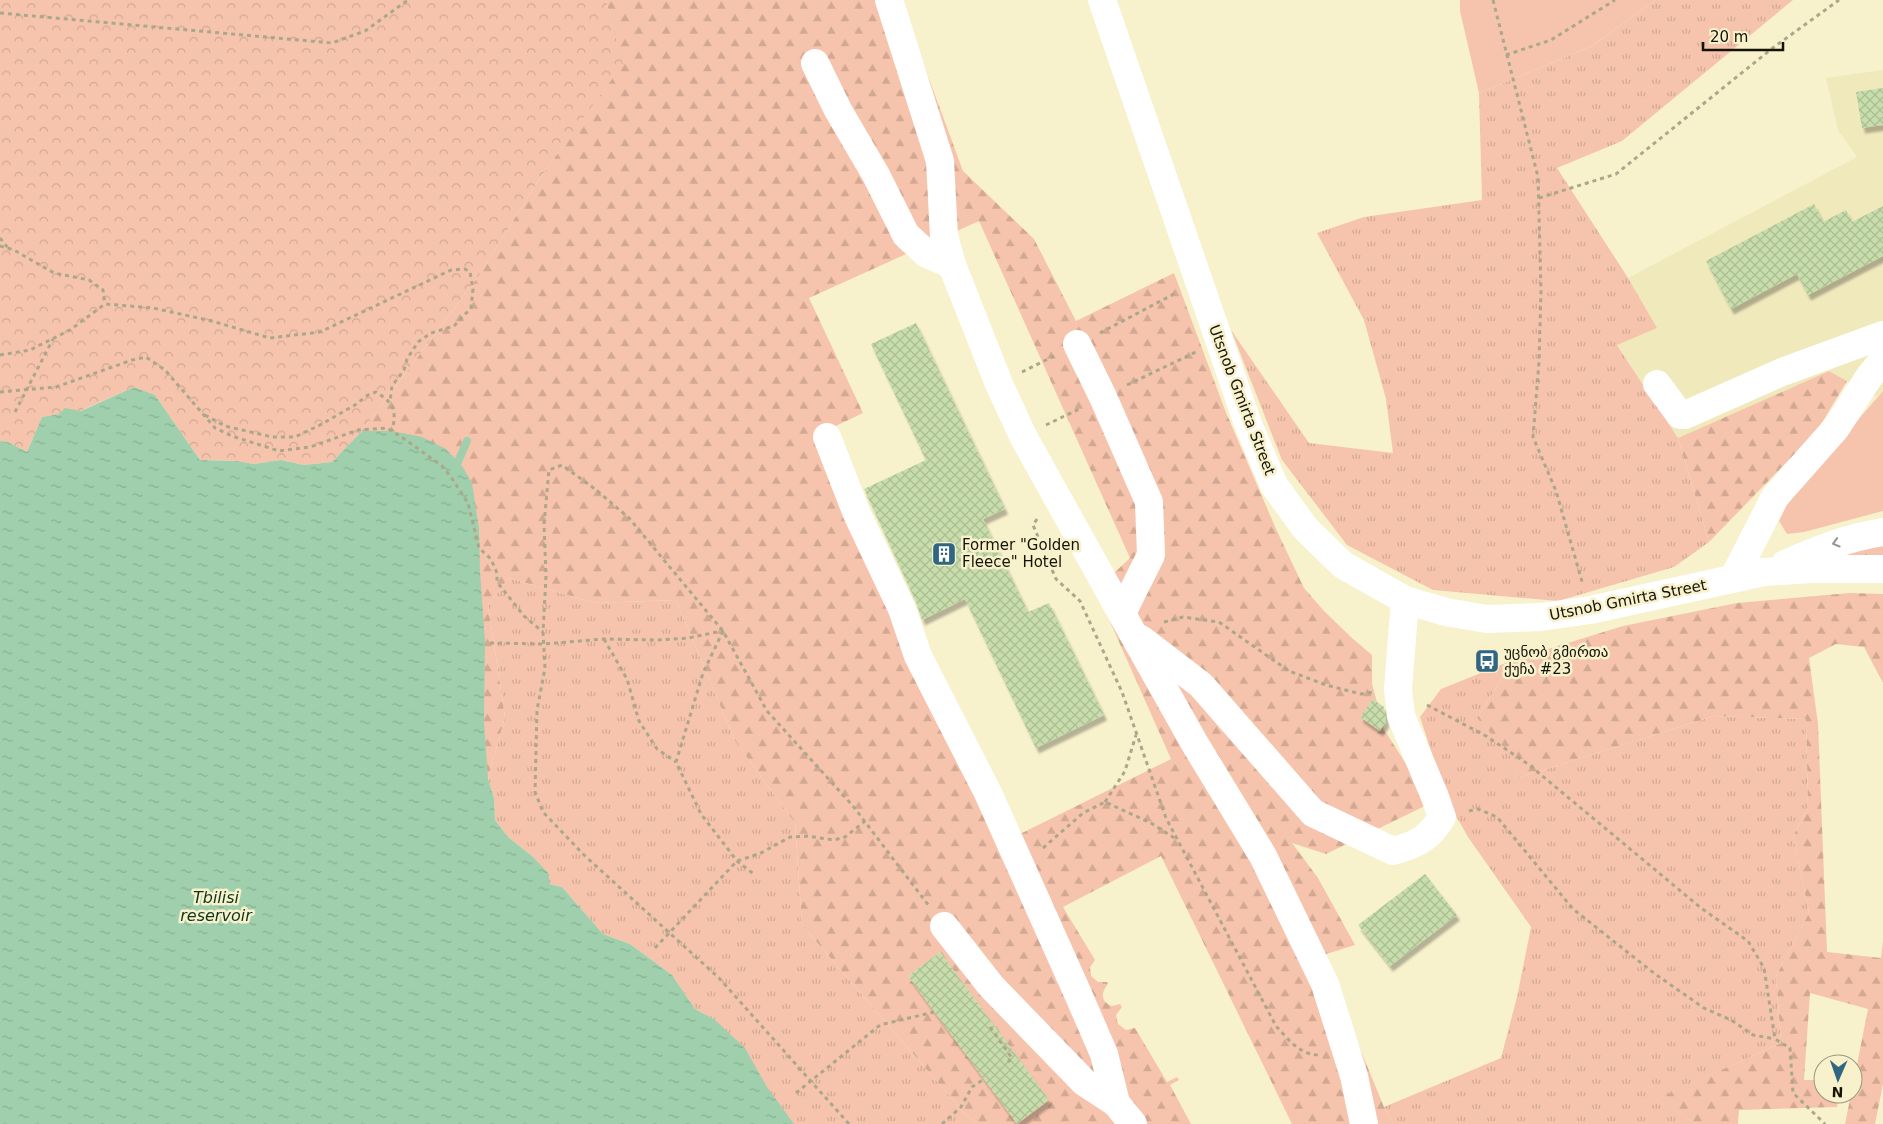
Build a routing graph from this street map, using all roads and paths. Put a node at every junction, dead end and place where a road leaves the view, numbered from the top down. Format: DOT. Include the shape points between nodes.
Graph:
graph roads {
  1 [pos="408,0"];
  2 [pos="889,0"];
  3 [pos="1102,0"];
  4 [pos="1493,0"];
  5 [pos="1615,0"];
  6 [pos="1838,0"];
  7 [pos="0,12"];
  8 [pos="1506,55"];
  9 [pos="815,63"];
  10 [pos="1539,198"];
  11 [pos="0,238"];
  12 [pos="0,246"];
  13 [pos="8,248"];
  14 [pos="952,265"];
  15 [pos="1177,293"];
  16 [pos="1165,300"];
  17 [pos="105,304"];
  18 [pos="1883,335"];
  19 [pos="54,338"];
  20 [pos="1077,344"];
  21 [pos="0,355"];
  22 [pos="1883,360"];
  23 [pos="1657,384"];
  24 [pos="25,391"];
  25 [pos="0,392"];
  26 [pos="390,401"];
  27 [pos="15,412"];
  28 [pos="203,413"];
  29 [pos="392,431"];
  30 [pos="827,437"];
  31 [pos="1033,525"];
  32 [pos="1883,532"];
  33 [pos="1883,569"];
  34 [pos="1764,572"];
  35 [pos="1733,579"];
  36 [pos="1405,600"];
  37 [pos="1590,610"];
  38 [pos="1127,622"];
  39 [pos="723,631"];
  40 [pos="544,632"];
  41 [pos="604,640"];
  42 [pos="490,643"];
  43 [pos="544,644"];
  44 [pos="1398,689"];
  45 [pos="1136,733"];
  46 [pos="676,762"];
  47 [pos="1105,802"];
  48 [pos="1442,817"];
  49 [pos="865,821"];
  50 [pos="1179,841"];
  51 [pos="737,861"];
  52 [pos="1025,873"];
  53 [pos="755,875"];
  54 [pos="944,926"];
  55 [pos="670,932"];
  56 [pos="655,948"];
  57 [pos="934,1012"];
  58 [pos="989,1027"];
  59 [pos="1775,1039"];
  60 [pos="1345,1050"];
  61 [pos="1008,1062"];
  62 [pos="984,1079"];
  63 [pos="811,1080"];
  64 [pos="796,1093"];
  65 [pos="1116,1103"];
  66 [pos="849,1124"];
  67 [pos="942,1124"];
  68 [pos="1133,1124"];
  69 [pos="1364,1124"];
  70 [pos="1825,1124"];
  1 -- 7 [label="path" via="365,31 332,43"];
  2 -- 14 [label="main road" via="940,161 944,236"];
  3 -- 36 [label="main road, Utsnob Gmirta Street" via="1248,424 1274,485 1305,528 1343,565"];
  4 -- 8 [label="path"];
  5 -- 8 [label="path" via="1551,40"];
  6 -- 10 [label="path" via="1616,174"];
  8 -- 10 [label="path" via="1538,177"];
  9 -- 14 [label="main road" via="906,235 927,254"];
  10 -- 37 [label="path" via="1541,291 1533,437 1556,491"];
  11 -- 13 [label="path"];
  12 -- 13 [label="path"];
  13 -- 17 [label="path" via="54,273 89,280 103,290"];
  14 -- 38 [label="main road" via="1023,436"];
  15 -- 16 [label="path"];
  17 -- 19 [label="path"];
  17 -- 26 [label="path" via="153,308 270,338 320,332 451,270 465,269 470,272 474,289 472,308 454,326 431,333 418,342 392,386"];
  18 -- 23 [label="main road" via="1782,372 1684,415 1680,415"];
  19 -- 21 [label="path" via="30,350"];
  19 -- 24 [label="path"];
  20 -- 38 [label="main road" via="1149,502 1151,555"];
  22 -- 35 [label="main road" via="1836,428 1775,497"];
  24 -- 25 [label="path"];
  24 -- 27 [label="path"];
  24 -- 28 [label="path" via="56,387 146,357 164,370"];
  26 -- 28 [label="path" via="376,392 296,436 272,437 225,426"];
  26 -- 29 [label="path" via="395,416"];
  28 -- 29 [label="path" via="216,428 279,451 310,447 358,430 387,428"];
  29 -- 40 [label="path" via="442,466 451,477 468,503 480,548 491,559 497,582 524,616"];
  30 -- 52 [label="main road" via="857,514 902,609 918,656 988,792"];
  31 -- 45 [label="path" via="1056,579 1080,601 1122,692"];
  32 -- 34 [label="main road, Utsnob Gmirta Street, one-way" via="1829,545"];
  33 -- 34 [label="main road, Utsnob Gmirta Street" via="1820,568"];
  34 -- 35 [label="main road, Utsnob Gmirta Street"];
  35 -- 37 [label="main road, Utsnob Gmirta Street"];
  36 -- 37 [label="main road, Utsnob Gmirta Street" via="1487,619 1541,617"];
  36 -- 44 [label="main road"];
  38 -- 44 [label="path" via="1183,617 1219,622 1288,671 1361,694"];
  38 -- 48 [label="main road" via="1202,685 1313,813 1393,851 1413,846 1435,829"];
  38 -- 60 [label="main road" via="1195,744 1263,856 1325,984"];
  39 -- 40 [label="path" via="629,518 562,466 549,470 544,524"];
  39 -- 41 [label="path" via="688,638"];
  39 -- 46 [label="path" via="703,673"];
  39 -- 49 [label="path" via="767,712"];
  40 -- 43 [label="path"];
  41 -- 43 [label="path"];
  41 -- 46 [label="path" via="627,679 639,721 657,749"];
  42 -- 43 [label="path"];
  43 -- 55 [label="path" via="545,668 537,710 534,792 543,812"];
  44 -- 48 [label="main road" via="1401,716"];
  44 -- 59 [label="path" via="1486,736 1528,764 1701,908 1748,941 1764,968"];
  45 -- 47 [label="path" via="1124,771"];
  45 -- 50 [label="path" via="1166,818"];
  46 -- 51 [label="path" via="701,814"];
  47 -- 50 [label="path" via="1151,823"];
  47 -- 52 [label="path" via="1083,813 1045,846"];
  48 -- 59 [label="path" via="1478,809 1497,817 1573,909 1704,1008 1731,1020 1753,1035"];
  49 -- 51 [label="path" via="845,837 834,840 790,837 761,853"];
  49 -- 54 [label="path"];
  50 -- 60 [label="path" via="1276,1026 1300,1050 1314,1056"];
  51 -- 53 [label="path"];
  51 -- 55 [label="path"];
  52 -- 65 [label="main road" via="1104,1054"];
  54 -- 65 [label="main road" via="991,986 1078,1076"];
  55 -- 56 [label="path"];
  55 -- 63 [label="path" via="719,978"];
  57 -- 63 [label="path" via="880,1024"];
  58 -- 61 [label="path" via="1012,1058"];
  59 -- 70 [label="path" via="1790,1048 1794,1093"];
  60 -- 69 [label="main road"];
  62 -- 67 [label="path" via="972,1087 961,1106"];
  63 -- 64 [label="path"];
  63 -- 66 [label="path"];
  65 -- 68 [label="main road"];
}
